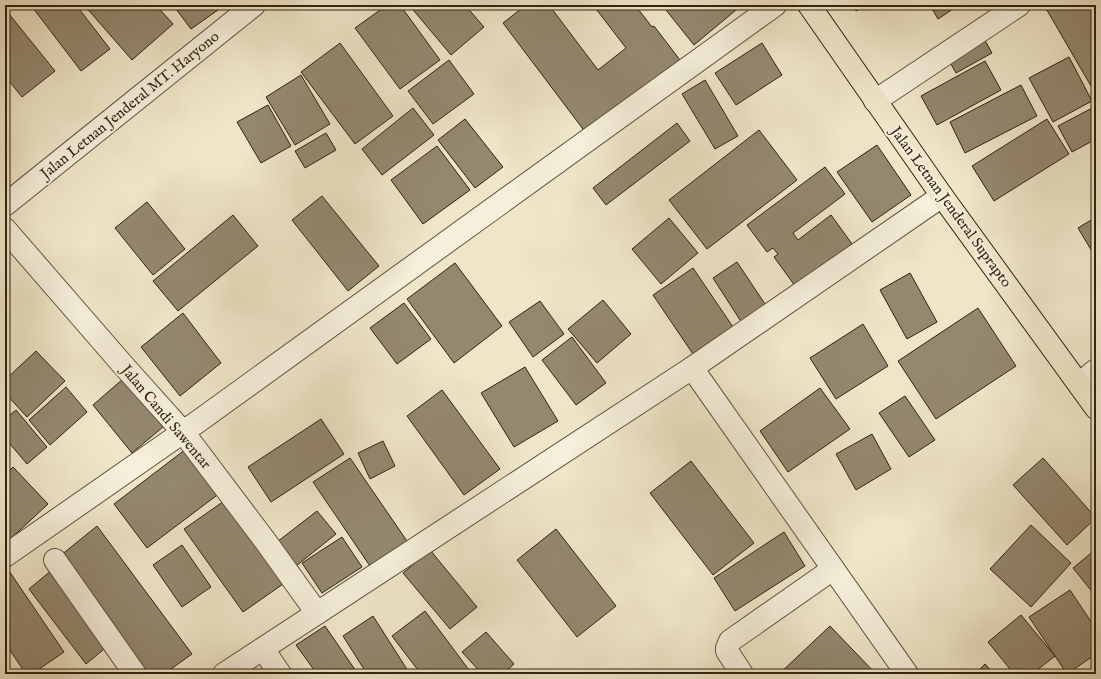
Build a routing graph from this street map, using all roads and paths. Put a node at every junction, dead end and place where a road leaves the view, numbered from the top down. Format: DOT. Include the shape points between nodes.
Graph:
graph roads {
  1 [pos="254,5"];
  2 [pos="775,5"];
  3 [pos="809,5"];
  4 [pos="1019,5"];
  5 [pos="875,101"];
  6 [pos="942,196"];
  7 [pos="5,205"];
  8 [pos="5,229"];
  9 [pos="692,368"];
  10 [pos="1096,370"];
  11 [pos="1079,384"];
  12 [pos="1096,408"];
  13 [pos="183,432"];
  14 [pos="5,556"];
  15 [pos="55,560"];
  16 [pos="833,569"];
  17 [pos="317,613"];
  18 [pos="263,649"];
  19 [pos="134,674"];
  20 [pos="224,674"];
  21 [pos="280,674"];
  22 [pos="742,674"];
  23 [pos="907,674"];
  1 -- 7 [label="street, Jalan Letnan Jenderal MT. Haryono"];
  2 -- 13 [label="street"];
  3 -- 5 [label="main road, Jalan Letnan Jenderal Suprapto"];
  4 -- 5 [label="street"];
  5 -- 6 [label="main road, Jalan Letnan Jenderal Suprapto"];
  6 -- 9 [label="street"];
  6 -- 11 [label="main road, Jalan Letnan Jenderal Suprapto"];
  8 -- 13 [label="street, Jalan Candi Sawentar"];
  9 -- 16 [label="street"];
  9 -- 17 [label="street"];
  10 -- 11 [label="street"];
  11 -- 12 [label="main road, Jalan Letnan Jenderal Suprapto"];
  13 -- 14 [label="street"];
  13 -- 17 [label="street, Jalan Candi Sawentar"];
  15 -- 19 [label="street"];
  16 -- 22 [label="street" via="730,641 727,652"];
  16 -- 23 [label="street"];
  17 -- 18 [label="street"];
  18 -- 20 [label="street"];
  18 -- 21 [label="street"];
}
